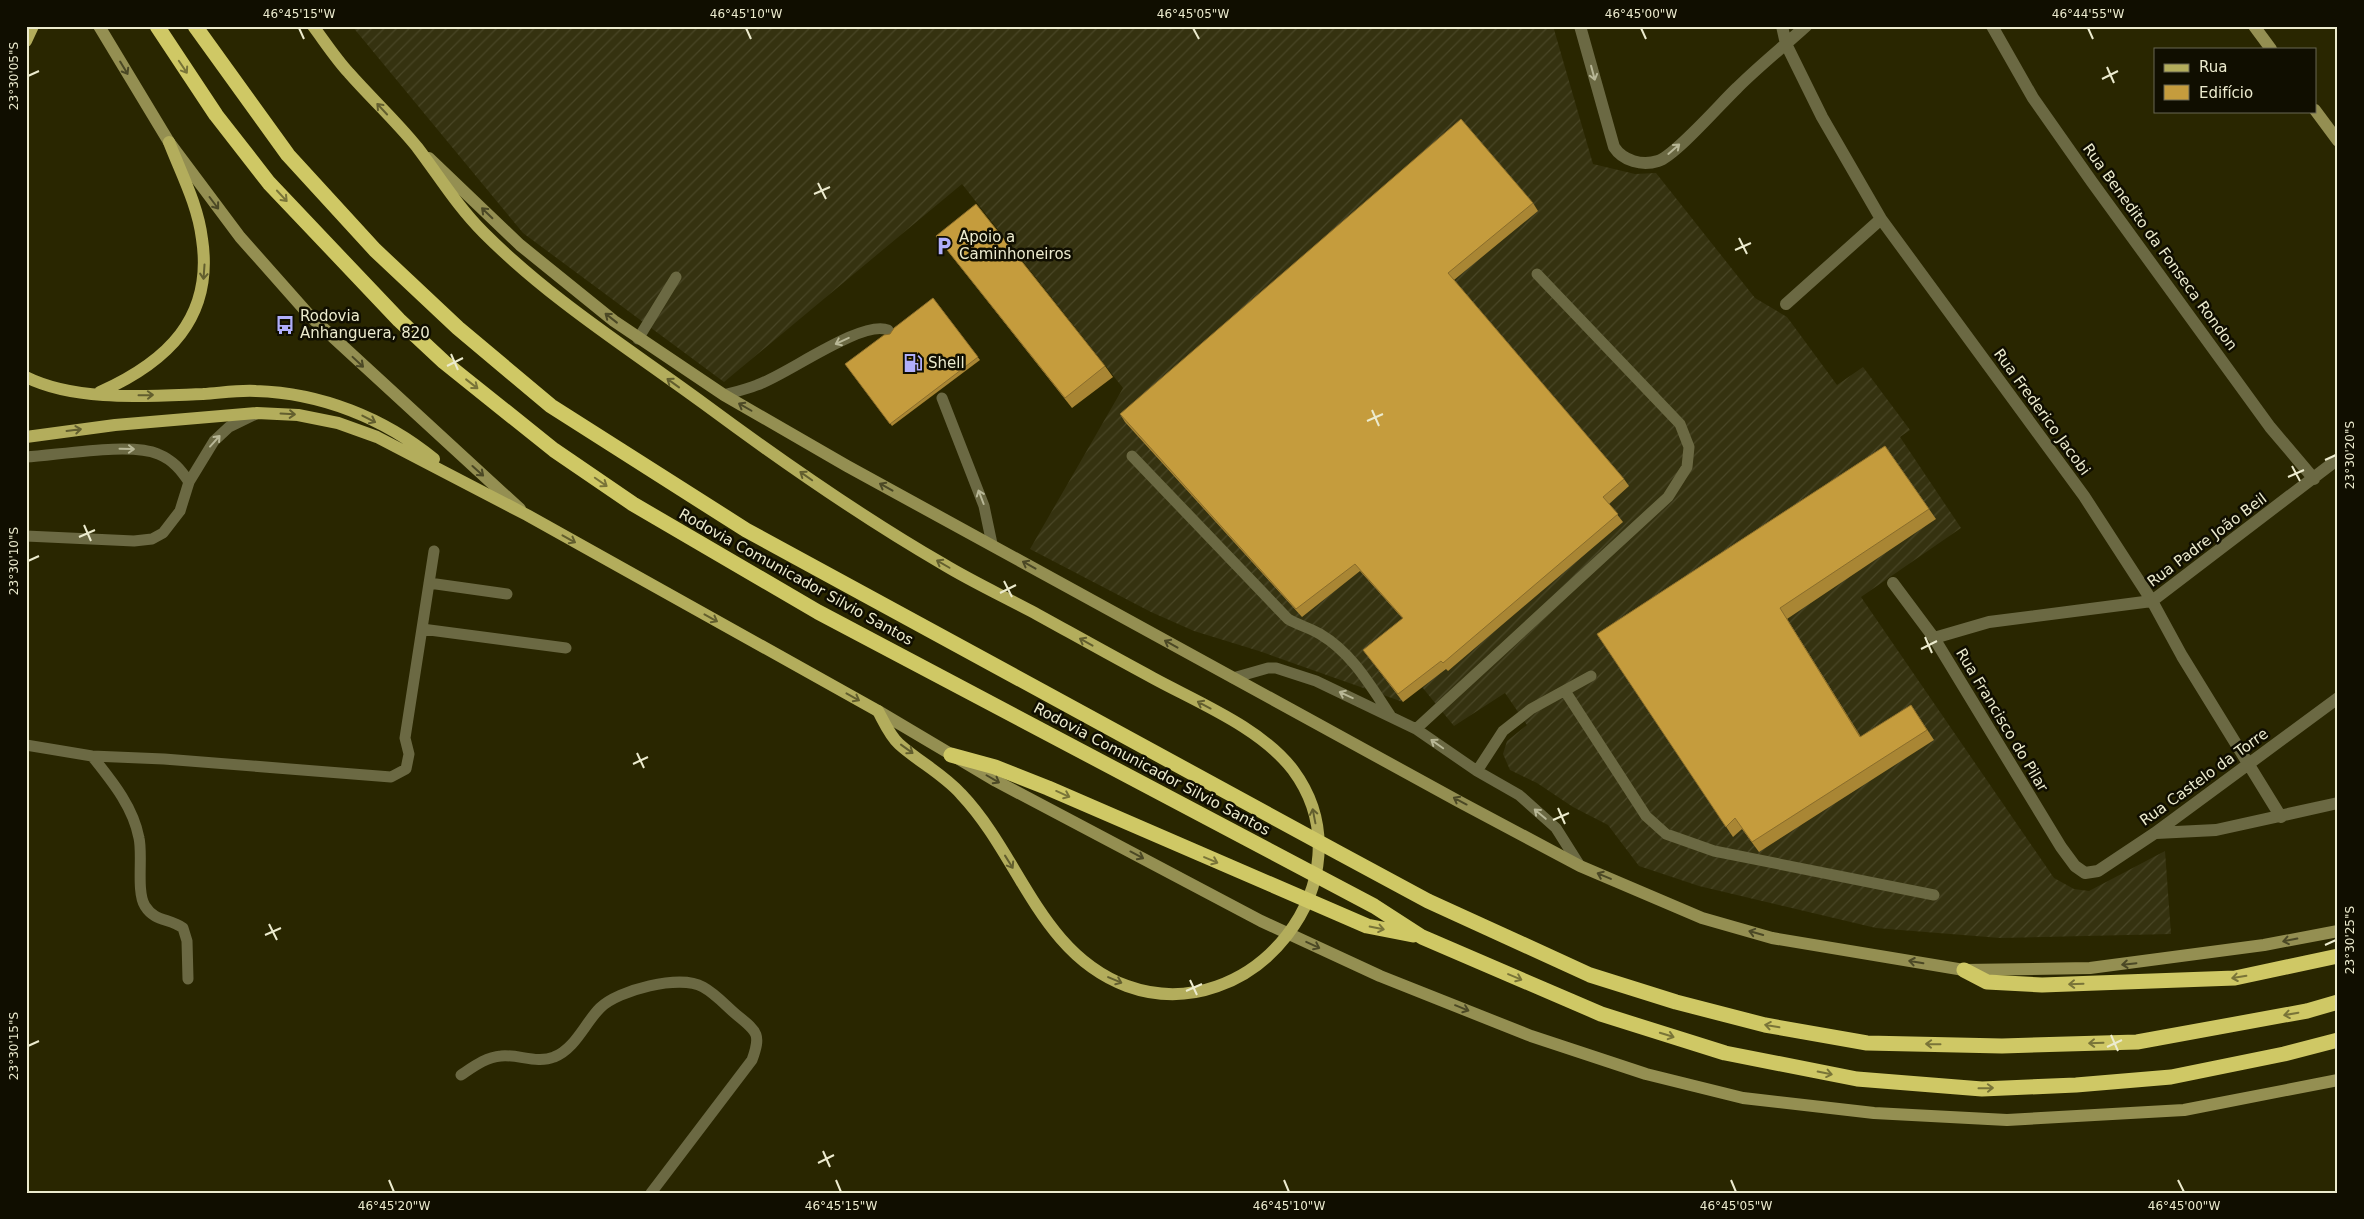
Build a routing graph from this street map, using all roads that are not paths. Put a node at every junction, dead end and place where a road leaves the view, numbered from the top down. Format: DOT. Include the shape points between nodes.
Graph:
graph roads {
  1 [pos="33,26"];
  2 [pos="98,26"];
  3 [pos="157,26"];
  4 [pos="195,26"];
  5 [pos="313,26"];
  6 [pos="1580,26"];
  7 [pos="1782,26"];
  8 [pos="1806,26"];
  9 [pos="1992,26"];
  10 [pos="2254,26"];
  11 [pos="26,41"];
  12 [pos="1786,44"];
  13 [pos="2269,48"];
  14 [pos="2316,111"];
  15 [pos="2338,141"];
  16 [pos="169,142"];
  17 [pos="415,144"];
  18 [pos="1882,219"];
  19 [pos="1538,274"];
  20 [pos="676,278"];
  21 [pos="1786,304"];
  22 [pos="888,330"];
  23 [pos="638,339"];
  24 [pos="26,377"];
  25 [pos="98,394"];
  26 [pos="724,394"];
  27 [pos="942,398"];
  28 [pos="257,413"];
  29 [pos="26,437"];
  30 [pos="1132,456"];
  31 [pos="26,457"];
  32 [pos="2338,459"];
  33 [pos="2314,479"];
  34 [pos="459,480"];
  35 [pos="189,482"];
  36 [pos="527,515"];
  37 [pos="26,536"];
  38 [pos="992,544"];
  39 [pos="434,551"];
  40 [pos="430,583"];
  41 [pos="1893,583"];
  42 [pos="507,594"];
  43 [pos="2152,601"];
  44 [pos="422,629"];
  45 [pos="1934,638"];
  46 [pos="566,648"];
  47 [pos="1591,676"];
  48 [pos="1233,678"];
  49 [pos="1565,691"];
  50 [pos="2338,698"];
  51 [pos="878,711"];
  52 [pos="1390,715"];
  53 [pos="1416,729"];
  54 [pos="26,745"];
  55 [pos="951,755"];
  56 [pos="92,756"];
  57 [pos="2249,763"];
  58 [pos="1477,771"];
  59 [pos="2338,803"];
  60 [pos="2281,817"];
  61 [pos="2155,833"];
  62 [pos="1580,866"];
  63 [pos="2085,873"];
  64 [pos="1934,895"];
  65 [pos="2338,931"];
  66 [pos="1422,937"];
  67 [pos="2338,956"];
  68 [pos="1964,970"];
  69 [pos="188,979"];
  70 [pos="2338,1002"];
  71 [pos="2338,1040"];
  72 [pos="461,1075"];
  73 [pos="2338,1080"];
  74 [pos="652,1193"];
  1 -- 11 [label="main road"];
  2 -- 16 [label="main road, one-way"];
  3 -- 66 [label="highway, Rodovia Comunicador Silvio Santos, one-way" via="216,115 269,183 405,326 444,362 554,450 633,504 818,612 1374,906"];
  70 -- 4 [label="highway, Rodovia Comunicador Silvio Santos, one-way" via="2307,1011 2137,1042 2002,1046 1866,1043 1764,1025 1676,1002 1590,975 1519,944 1428,901 763,539 551,406 458,328 375,250 288,155"];
  17 -- 5 [label="main road, one-way" via="345,68"];
  6 -- 12 [label="street, one-way" via="1614,147 1618,154 1644,163 1659,161 1673,151"];
  7 -- 12 [label="street, Rua Frederico Jacobi"];
  8 -- 12 [label="street"];
  9 -- 33 [label="street, Rua Benedito da Fonseca Rondon" via="2033,98 2092,182 2270,427"];
  10 -- 13 [label="main road"];
  12 -- 18 [label="street, Rua Frederico Jacobi" via="1822,117"];
  14 -- 15 [label="main road"];
  16 -- 25 [label="main road, one-way" via="202,237 204,282 196,310 183,332 165,352 141,372"];
  16 -- 36 [label="main road, one-way" via="240,237 310,316"];
  23 -- 17 [label="main road, one-way" via="520,245"];
  51 -- 17 [label="main road, one-way" via="896,742 960,792 983,820 1045,920 1079,958 1106,976 1133,988 1175,994 1199,991 1242,976 1273,954 1308,903 1318,861 1315,815 1304,785 1284,758 1237,723 943,564 811,480 580,316 530,276 455,202"];
  18 -- 21 [label="street"];
  18 -- 43 [label="street, Rua Frederico Jacobi" via="2084,496"];
  19 -- 53 [label="lane" via="1680,424 1689,447 1687,467 1668,497"];
  20 -- 23 [label="lane"];
  22 -- 26 [label="lane, one-way" via="877,328 857,334 759,385"];
  23 -- 26 [label="main road"];
  24 -- 25 [label="main road" via="39,384"];
  25 -- 34 [label="main road, one-way" via="126,396 255,391 332,403 366,416 396,433"];
  38 -- 26 [label="main road, one-way" via="847,466"];
  38 -- 27 [label="lane, one-way" via="984,506"];
  29 -- 28 [label="main road, one-way" via="115,425"];
  28 -- 34 [label="main road, one-way" via="298,415 338,422 377,437"];
  35 -- 28 [label="lane, one-way" via="214,441 229,427"];
  30 -- 52 [label="lane" via="1288,619 1318,632 1340,648 1366,677"];
  31 -- 35 [label="lane, one-way" via="136,449 157,453 170,460"];
  32 -- 33 [label="street, Rua Padre João Beil"];
  33 -- 43 [label="street, Rua Padre João Beil"];
  34 -- 36 [label="main road"];
  35 -- 37 [label="lane" via="180,511 163,533 152,539 134,542"];
  36 -- 51 [label="main road, one-way"];
  48 -- 38 [label="main road, one-way"];
  39 -- 40 [label="lane"];
  40 -- 42 [label="lane"];
  40 -- 44 [label="lane"];
  41 -- 45 [label="street, Rua Francisco do Pilar"];
  43 -- 45 [label="street, Rua Padre João Beil" via="1989,622"];
  43 -- 57 [label="street, Rua Frederico Jacobi" via="2182,656"];
  44 -- 46 [label="lane"];
  44 -- 56 [label="lane" via="405,738 409,754 406,769 391,777"];
  45 -- 63 [label="street, Rua Francisco do Pilar" via="2061,847 2075,866"];
  47 -- 49 [label="lane"];
  52 -- 48 [label="lane, one-way" via="1316,681 1276,668"];
  62 -- 48 [label="main road, one-way"];
  49 -- 58 [label="lane" via="1532,709 1503,731"];
  49 -- 64 [label="lane" via="1646,816 1666,834 1714,851"];
  50 -- 57 [label="street, Rua Castelo da Torre"];
  51 -- 55 [label="main road"];
  52 -- 53 [label="lane"];
  58 -- 53 [label="lane, one-way"];
  54 -- 56 [label="lane"];
  55 -- 66 [label="highway, one-way" via="982,762 1048,788 1367,926"];
  55 -- 73 [label="main road, one-way" via="996,782 1261,921 1380,976 1540,1039 1646,1074 1743,1098 1874,1113 2007,1120 2184,1110"];
  56 -- 69 [label="lane" via="122,794 140,838 144,905 155,918 174,921 183,928 187,941"];
  57 -- 60 [label="street, Rua Frederico Jacobi"];
  57 -- 61 [label="street, Rua Castelo da Torre"];
  62 -- 58 [label="lane, one-way" via="1556,828 1519,795"];
  59 -- 60 [label="street"];
  60 -- 61 [label="street" via="2211,831"];
  61 -- 63 [label="street, Rua Castelo da Torre" via="2098,871"];
  68 -- 62 [label="main road, one-way" via="1772,938 1702,918"];
  65 -- 68 [label="main road, one-way" via="2264,946 2090,968"];
  66 -- 71 [label="highway, Rodovia Comunicador Silvio Santos, one-way" via="1601,1014 1725,1053 1857,1079 1982,1089 2086,1084 2171,1077"];
  67 -- 68 [label="highway, one-way" via="2235,978 2042,985 1987,982"];
  72 -- 74 [label="lane" via="480,1062 501,1056 541,1060 554,1057 570,1046 600,1008 625,992 669,983 690,982 703,987 756,1030 758,1044 752,1060"];
}
